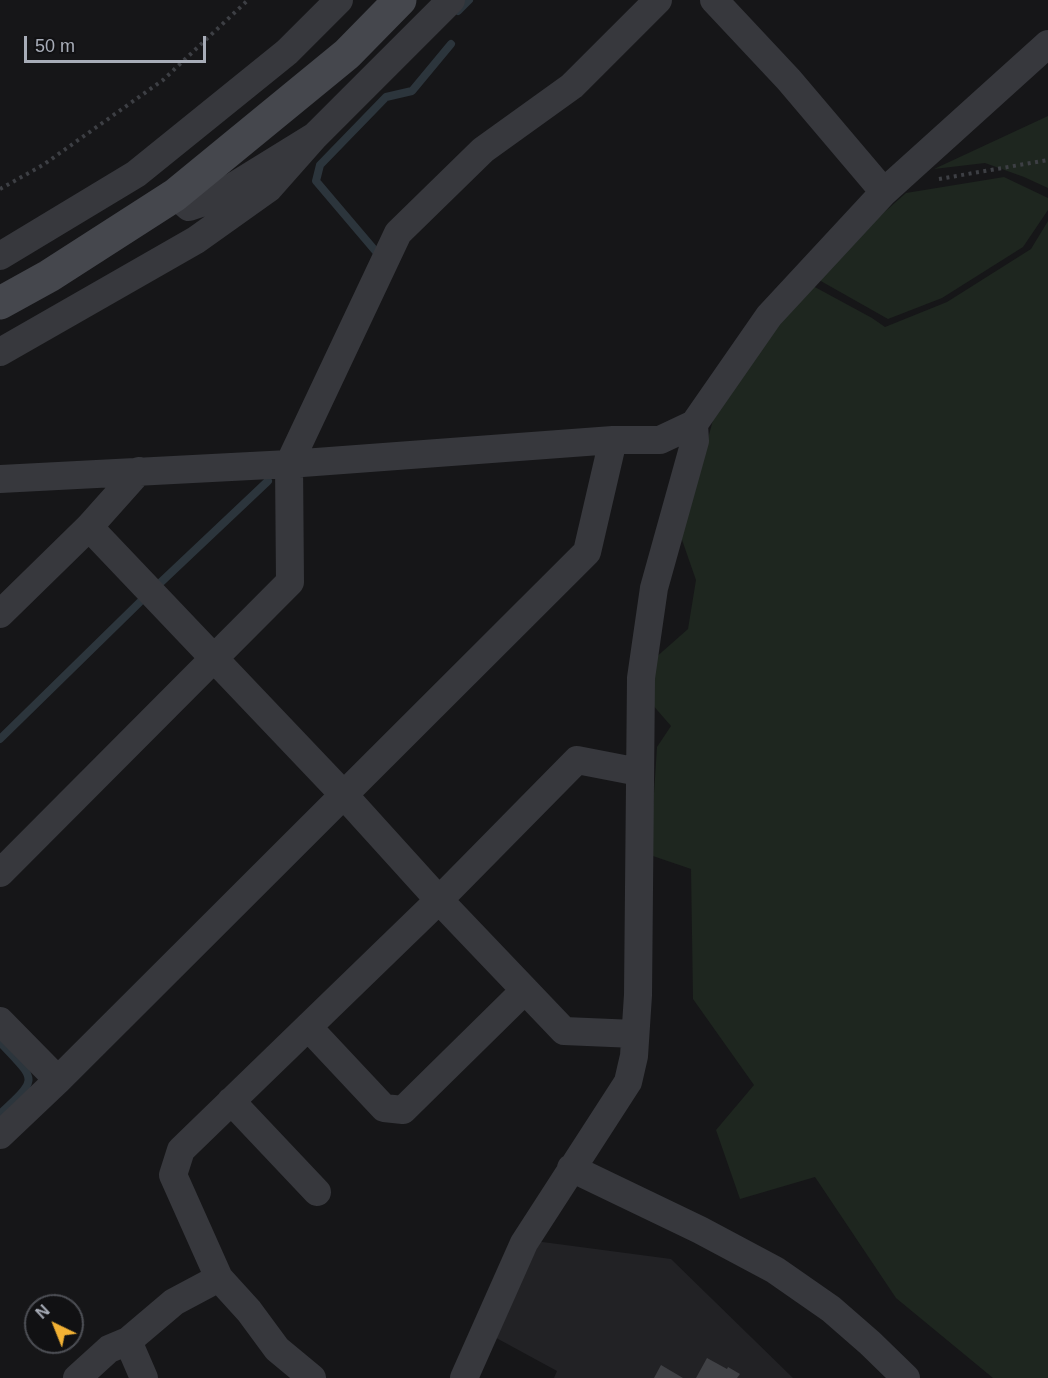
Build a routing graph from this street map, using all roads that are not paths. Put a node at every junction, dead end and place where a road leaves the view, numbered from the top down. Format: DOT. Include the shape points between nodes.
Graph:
graph roads {
  1 [pos="339,0"];
  2 [pos="400,0"];
  3 [pos="451,0"];
  4 [pos="658,0"];
  5 [pos="714,0"];
  6 [pos="1048,44"];
  7 [pos="315,136"];
  8 [pos="884,192"];
  9 [pos="175,195"];
  10 [pos="0,256"];
  11 [pos="0,303"];
  12 [pos="0,352"];
  13 [pos="694,424"];
  14 [pos="613,441"];
  15 [pos="290,464"];
  16 [pos="139,471"];
  17 [pos="0,479"];
  18 [pos="89,527"];
  19 [pos="0,614"];
  20 [pos="215,659"];
  21 [pos="639,772"];
  22 [pos="343,794"];
  23 [pos="0,873"];
  24 [pos="439,900"];
  25 [pos="525,990"];
  26 [pos="0,1021"];
  27 [pos="308,1027"];
  28 [pos="635,1034"];
  29 [pos="58,1080"];
  30 [pos="231,1101"];
  31 [pos="0,1135"];
  32 [pos="571,1168"];
  33 [pos="317,1192"];
  34 [pos="219,1278"];
  35 [pos="128,1341"];
  36 [pos="76,1378"];
  37 [pos="144,1378"];
  38 [pos="312,1378"];
  39 [pos="464,1378"];
  40 [pos="906,1378"];
  1 -- 10 [label="street" via="288,52 136,174"];
  2 -- 9 [label="street" via="347,54"];
  3 -- 7 [label="street"];
  4 -- 15 [label="street" via="572,86 483,150 398,233"];
  5 -- 8 [label="street" via="789,80"];
  6 -- 8 [label="street"];
  7 -- 9 [label="street" via="213,199 189,207"];
  7 -- 12 [label="street" via="269,188 196,240"];
  8 -- 13 [label="street" via="769,316"];
  9 -- 11 [label="street"];
  13 -- 14 [label="street" via="660,440"];
  13 -- 21 [label="street" via="695,441 654,588 641,678"];
  14 -- 15 [label="street"];
  14 -- 22 [label="street" via="587,552"];
  15 -- 16 [label="street"];
  15 -- 20 [label="street" via="290,582"];
  16 -- 17 [label="street"];
  16 -- 18 [label="street"];
  18 -- 19 [label="street"];
  18 -- 20 [label="street"];
  20 -- 22 [label="street"];
  20 -- 23 [label="street"];
  21 -- 24 [label="street" via="577,760"];
  21 -- 28 [label="street"];
  22 -- 24 [label="street"];
  22 -- 29 [label="street"];
  24 -- 25 [label="street"];
  24 -- 27 [label="street"];
  25 -- 27 [label="street" via="403,1110 384,1108"];
  25 -- 28 [label="street" via="564,1031"];
  26 -- 29 [label="street"];
  27 -- 30 [label="street"];
  28 -- 32 [label="street" via="628,1082"];
  29 -- 31 [label="street"];
  30 -- 33 [label="street"];
  30 -- 34 [label="street" via="181,1150 173,1175"];
  32 -- 39 [label="street" via="524,1243"];
  32 -- 40 [label="street" via="775,1270 831,1309"];
  34 -- 35 [label="street" via="174,1302"];
  34 -- 38 [label="street" via="277,1349"];
  35 -- 36 [label="street" via="109,1349"];
  35 -- 37 [label="street"];
}
